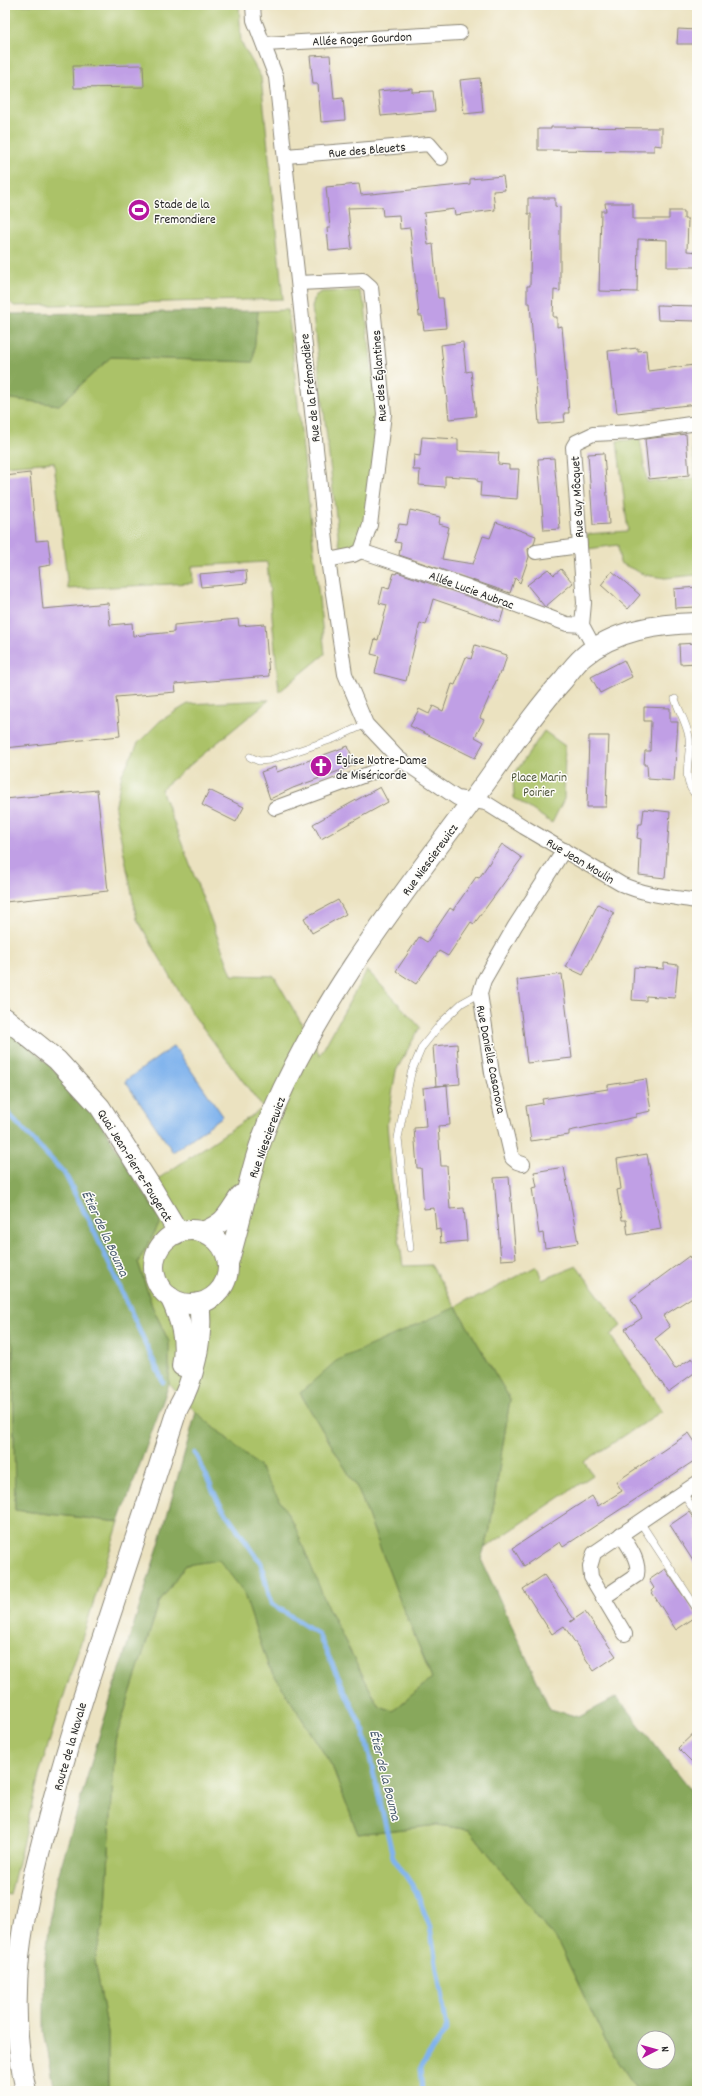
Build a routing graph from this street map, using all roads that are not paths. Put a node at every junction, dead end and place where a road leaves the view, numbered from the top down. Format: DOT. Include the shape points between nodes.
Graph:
graph roads {
  1 [pos="253,5"];
  2 [pos="460,33"];
  3 [pos="265,44"];
  4 [pos="286,156"];
  5 [pos="442,158"];
  6 [pos="299,283"];
  7 [pos="697,423"];
  8 [pos="579,546"];
  9 [pos="361,551"];
  10 [pos="536,552"];
  11 [pos="328,560"];
  12 [pos="697,623"];
  13 [pos="582,625"];
  14 [pos="595,649"];
  15 [pos="675,699"];
  16 [pos="366,724"];
  17 [pos="250,757"];
  18 [pos="398,758"];
  19 [pos="697,796"];
  20 [pos="472,800"];
  21 [pos="276,808"];
  22 [pos="564,850"];
  23 [pos="697,900"];
  24 [pos="480,993"];
  25 [pos="5,1018"];
  26 [pos="523,1164"];
  27 [pos="248,1185"];
  28 [pos="203,1232"];
  29 [pos="176,1234"];
  30 [pos="410,1248"];
  31 [pos="228,1263"];
  32 [pos="170,1297"];
  33 [pos="200,1303"];
  34 [pos="177,1410"];
  35 [pos="697,1484"];
  36 [pos="683,1493"];
  37 [pos="697,1515"];
  38 [pos="640,1522"];
  39 [pos="621,1534"];
  40 [pos="603,1598"];
  41 [pos="697,1609"];
  42 [pos="625,1634"];
  43 [pos="26,2091"];
  1 -- 3 [label="street, Rue de la Frémondière" via="254,20"];
  2 -- 3 [label="street, Allée Roger Gourdon"];
  3 -- 4 [label="street, Rue de la Frémondière" via="276,77"];
  4 -- 5 [label="street, Rue des Bleuets" via="429,144"];
  4 -- 6 [label="street, Rue de la Frémondière"];
  6 -- 9 [label="street, Rue des Églantines" via="363,280 372,287 384,414 370,526"];
  6 -- 11 [label="street, Rue de la Frémondière"];
  7 -- 8 [label="street, Rue Guy Môcquet" via="636,432 593,434 576,442 573,447"];
  8 -- 10 [label="street"];
  8 -- 13 [label="street, Rue Guy Môcquet" via="584,603"];
  9 -- 11 [label="street" via="353,556"];
  9 -- 13 [label="street, Allée Lucie Aubrac" via="468,586 567,624"];
  11 -- 16 [label="street, Rue de la Frémondière" via="345,674"];
  12 -- 14 [label="main road, Rue Niescierewicz" via="666,624 645,629 611,638"];
  13 -- 14 [label="street"];
  14 -- 20 [label="main road, Rue Niescierewicz" via="583,657 552,692"];
  15 -- 19 [label="lane" via="689,737 686,779"];
  16 -- 17 [label="lane" via="333,739 270,760"];
  16 -- 18 [label="street, Rue de la Frémondière"];
  18 -- 20 [label="street, Rue de la Frémondière" via="457,798"];
  18 -- 21 [label="street" via="387,768"];
  20 -- 22 [label="street, Rue Jean Moulin" via="486,803"];
  20 -- 27 [label="main road, Rue Niescierewicz" via="376,932 324,1010 272,1112"];
  22 -- 23 [label="street, Rue Jean Moulin" via="636,891"];
  22 -- 24 [label="street, Rue Danielle Casanova" via="507,940 484,980"];
  24 -- 26 [label="street, Rue Danielle Casanova" via="492,1073 512,1158"];
  24 -- 30 [label="lane" via="462,1003 442,1022 422,1047 411,1073 398,1138"];
  25 -- 29 [label="main road, Quai Jean-Pierre-Fougerat" via="57,1060 100,1107 174,1225"];
  27 -- 28 [label="main road, Rue Niescierewicz" via="225,1220"];
  27 -- 31 [label="main road, Rue Niescierewicz"];
  28 -- 29 [label="main road" via="189,1230"];
  28 -- 31 [label="main road" via="218,1242"];
  29 -- 32 [label="main road" via="160,1247 154,1266 159,1286"];
  31 -- 33 [label="main road" via="227,1277 220,1290 209,1300"];
  32 -- 33 [label="main road" via="184,1304"];
  32 -- 34 [label="main road, Route de la Navale" via="179,1317 185,1343"];
  33 -- 34 [label="main road, Route de la Navale" via="200,1330 194,1368 185,1397"];
  34 -- 43 [label="main road, Route de la Navale" via="78,1714 29,1890 20,1940 16,1986 17,2037"];
  35 -- 36 [label="street"];
  36 -- 37 [label="lane"];
  36 -- 38 [label="street"];
  38 -- 39 [label="street"];
  38 -- 41 [label="lane"];
  39 -- 40 [label="street" via="594,1553 591,1560 591,1577"];
  39 -- 40 [label="street" via="636,1561 637,1575"];
  40 -- 42 [label="street"];
}
